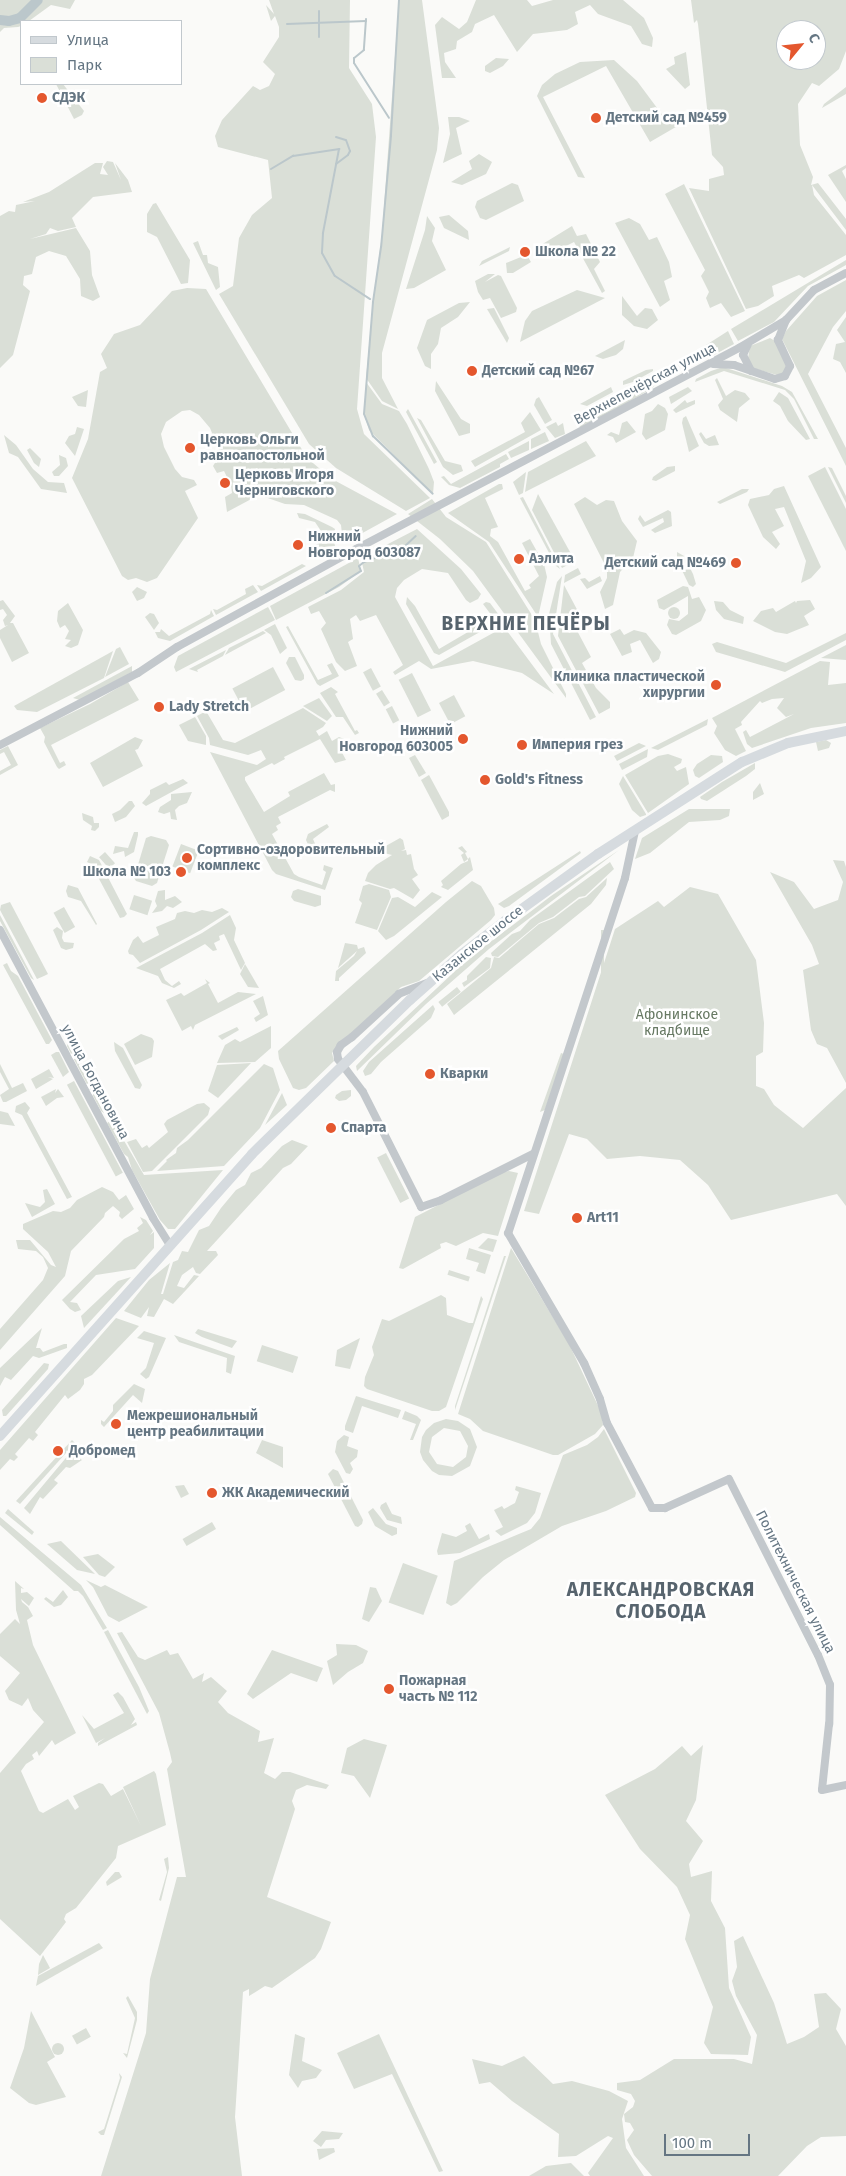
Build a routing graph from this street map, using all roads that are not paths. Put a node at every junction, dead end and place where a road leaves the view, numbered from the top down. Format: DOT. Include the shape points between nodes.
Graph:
graph roads {
  1 [pos="846,272"];
  2 [pos="786,320"];
  3 [pos="761,335"];
  4 [pos="778,340"];
  5 [pos="749,343"];
  6 [pos="710,364"];
  7 [pos="751,371"];
  8 [pos="846,731"];
  9 [pos="0,745"];
  10 [pos="635,831"];
  11 [pos="0,930"];
  12 [pos="430,982"];
  13 [pos="343,1065"];
  14 [pos="533,1154"];
  15 [pos="511,1165"];
  16 [pos="526,1176"];
  17 [pos="170,1244"];
  18 [pos="0,1436"];
  19 [pos="846,1785"];
  1 -- 2 [label="street, Верхнепечёрская улица" via="814,290"];
  2 -- 3 [label="street, Верхнепечёрская улица"];
  2 -- 4 [label="street"];
  3 -- 4 [label="street" via="772,335"];
  3 -- 5 [label="street, Верхнепечёрская улица"];
  4 -- 7 [label="street" via="790,366 786,376 775,380"];
  5 -- 6 [label="street, Верхнепечёрская улица"];
  5 -- 7 [label="street" via="743,355"];
  6 -- 7 [label="street" via="723,363"];
  6 -- 9 [label="street, Верхнепечёрская улица" via="383,535"];
  8 -- 10 [label="main road, Казанское шоссе" via="788,743 752,757"];
  10 -- 12 [label="main road, Казанское шоссе" via="505,920"];
  10 -- 14 [label="street" via="624,878"];
  11 -- 17 [label="street, улица Богдановича" via="150,1213"];
  12 -- 13 [label="main road, Казанское шоссе"];
  12 -- 13 [label="street" via="399,994 341,1046 337,1056"];
  13 -- 15 [label="street" via="363,1092 420,1207"];
  13 -- 17 [label="main road, Казанское шоссе" via="241,1166"];
  14 -- 15 [label="street"];
  14 -- 16 [label="street"];
  15 -- 16 [label="street"];
  16 -- 19 [label="street, Политехническая улица" via="508,1233 589,1373 608,1423 652,1508 665,1508 729,1480 818,1655 830,1686 822,1790"];
  17 -- 18 [label="main road, Казанское шоссе"];
}
